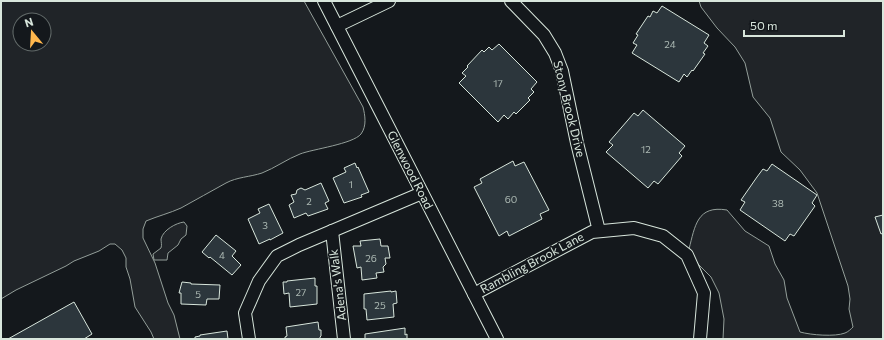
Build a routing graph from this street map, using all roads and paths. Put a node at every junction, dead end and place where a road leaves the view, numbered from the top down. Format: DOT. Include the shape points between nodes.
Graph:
graph roads {
  1 [pos="324,1"];
  2 [pos="388,1"];
  3 [pos="511,1"];
  4 [pos="336,26"];
  5 [pos="422,193"];
  6 [pos="332,231"];
  7 [pos="599,231"];
  8 [pos="474,294"];
  9 [pos="249,339"];
  10 [pos="344,339"];
  11 [pos="497,339"];
  12 [pos="700,339"];
  1 -- 4 [label="street, Glenwood Road"];
  2 -- 4 [label="street"];
  3 -- 7 [label="street, Stony Brook Drive" via="544,35 562,71"];
  4 -- 5 [label="street, Glenwood Road"];
  5 -- 6 [label="street, Adena's Walk"];
  5 -- 8 [label="street, Glenwood Road"];
  6 -- 9 [label="street, Adena's Walk" via="277,256 259,281 245,313"];
  6 -- 10 [label="street, Adena's Walk"];
  7 -- 8 [label="street, Rambling Brook Lane" via="592,232"];
  7 -- 12 [label="street, Rambling Brook Lane" via="634,228 663,236 687,254 704,293"];
  8 -- 11 [label="street, Glenwood Road"];
}
